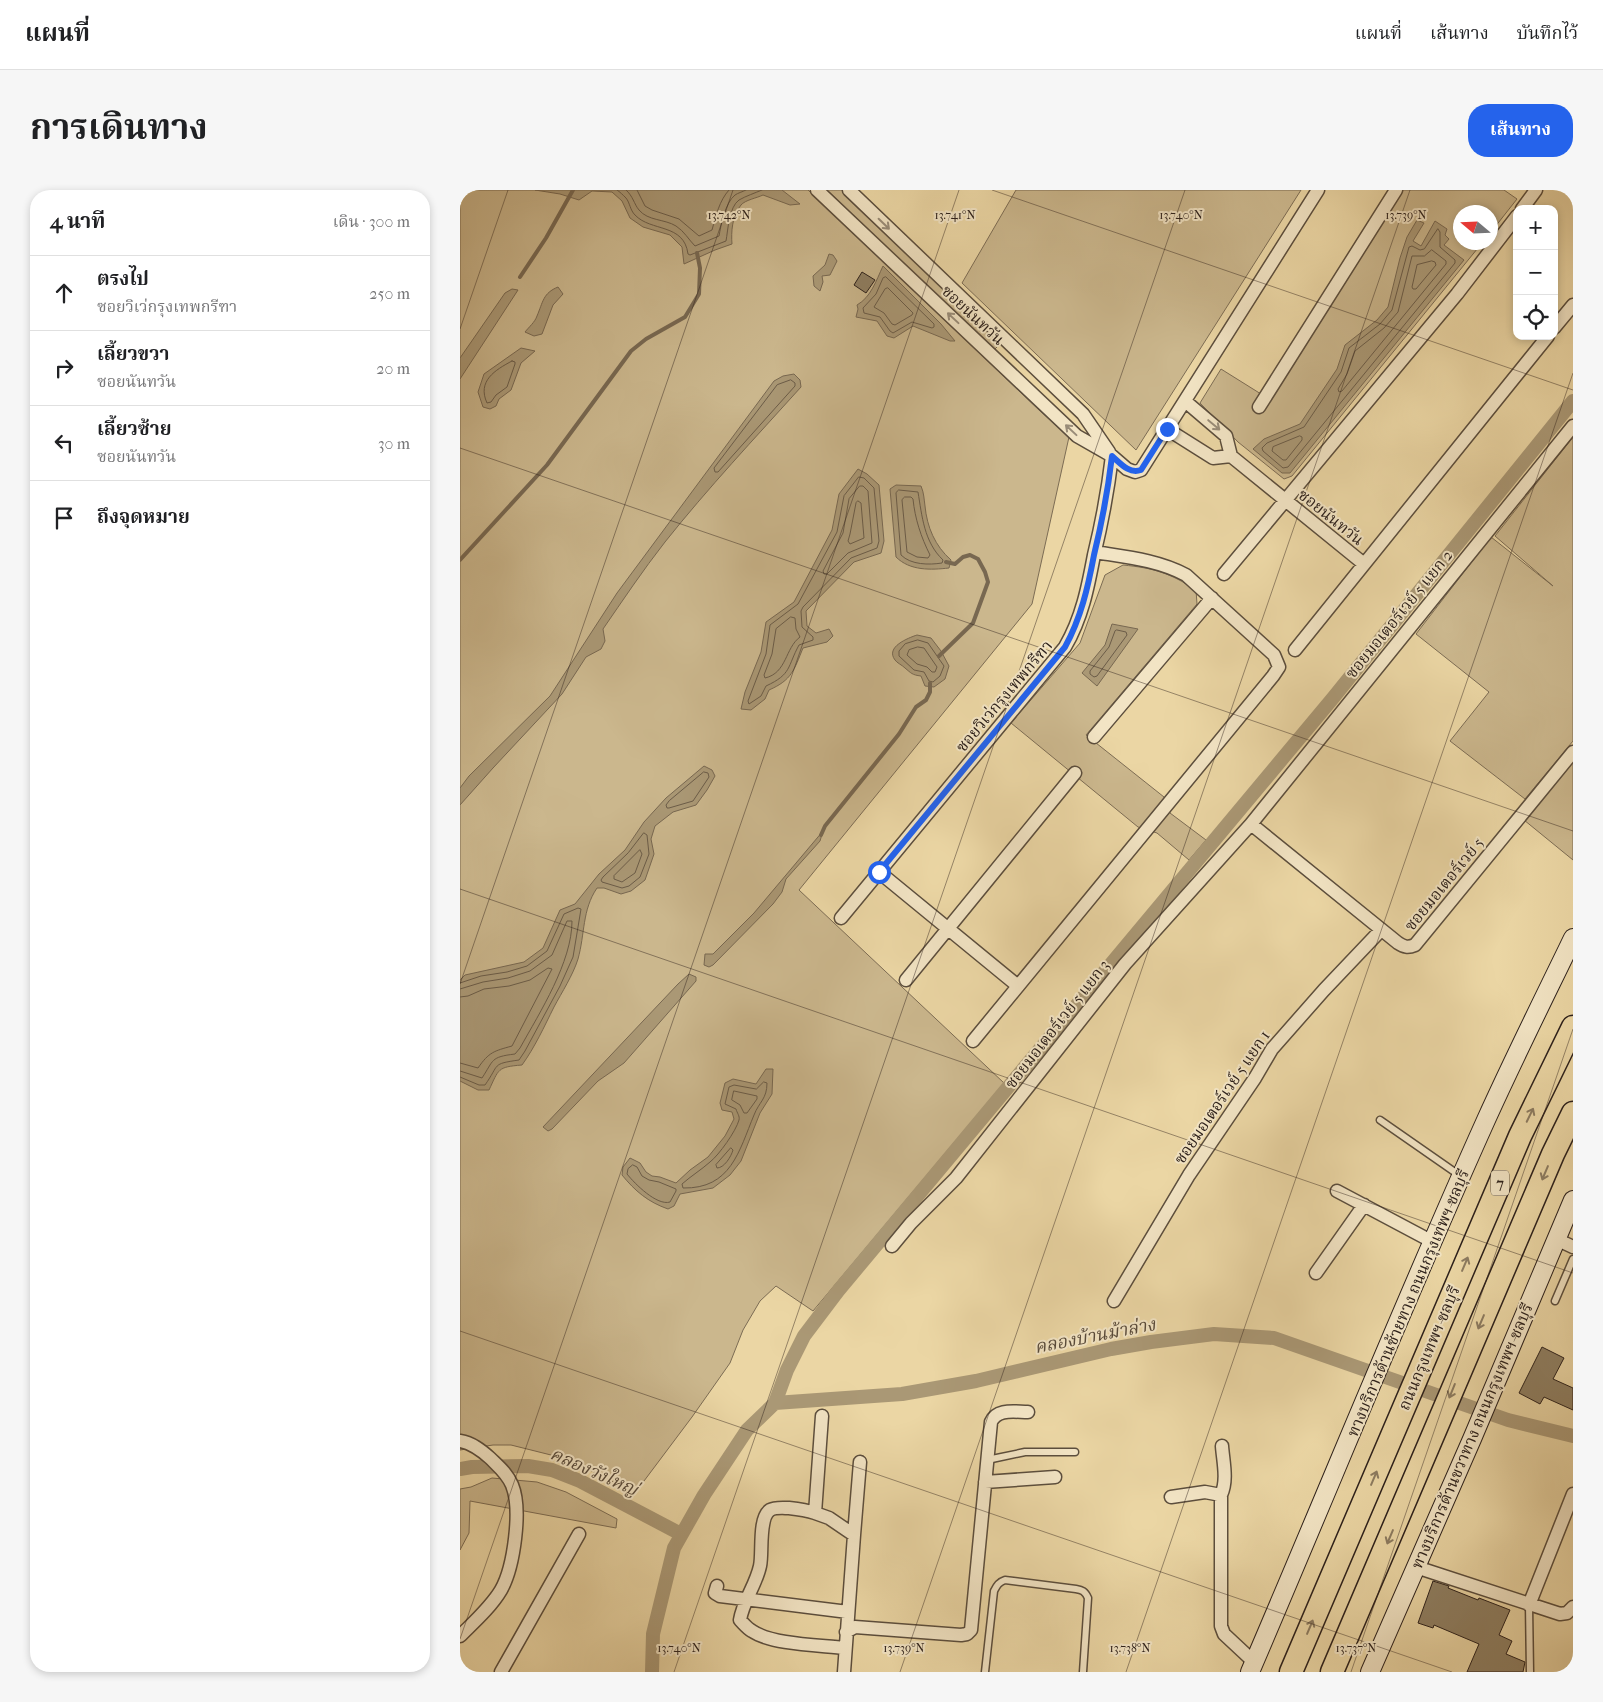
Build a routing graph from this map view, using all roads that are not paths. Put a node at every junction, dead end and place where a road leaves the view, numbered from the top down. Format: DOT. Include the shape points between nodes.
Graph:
graph roads {
  1 [pos="817,190"];
  2 [pos="849,190"];
  3 [pos="1318,190"];
  4 [pos="1396,190"];
  5 [pos="1536,190"];
  6 [pos="1525,205"];
  7 [pos="1513,221"];
  8 [pos="1573,305"];
  9 [pos="1558,323"];
  10 [pos="1545,340"];
  11 [pos="1033,366"];
  12 [pos="1018,381"];
  13 [pos="1185,401"];
  14 [pos="1259,408"];
  15 [pos="1573,426"];
  16 [pos="1167,429"];
  17 [pos="1112,456"];
  18 [pos="1231,456"];
  19 [pos="1285,500"];
  20 [pos="1095,552"];
  21 [pos="1364,564"];
  22 [pos="1224,574"];
  23 [pos="1212,598"];
  24 [pos="1295,650"];
  25 [pos="1094,737"];
  26 [pos="1573,752"];
  27 [pos="1075,773"];
  28 [pos="1251,824"];
  29 [pos="879,872"];
  30 [pos="841,918"];
  31 [pos="948,928"];
  32 [pos="1381,930"];
  33 [pos="1573,938"];
  34 [pos="906,980"];
  35 [pos="1018,986"];
  36 [pos="1573,1027"];
  37 [pos="973,1041"];
  38 [pos="1573,1113"];
  39 [pos="1380,1120"];
  40 [pos="1461,1177"];
  41 [pos="1337,1190"];
  42 [pos="1573,1200"];
  43 [pos="1364,1205"];
  44 [pos="1568,1225"];
  45 [pos="1556,1239"];
  46 [pos="1432,1242"];
  47 [pos="892,1246"];
  48 [pos="1573,1247"];
  49 [pos="1573,1259"];
  50 [pos="1316,1273"];
  51 [pos="1114,1301"];
  52 [pos="1555,1301"];
  53 [pos="1028,1412"];
  54 [pos="822,1416"];
  55 [pos="460,1441"];
  56 [pos="1222,1446"];
  57 [pos="1075,1452"];
  58 [pos="987,1460"];
  59 [pos="860,1462"];
  60 [pos="1055,1477"];
  61 [pos="985,1482"];
  62 [pos="1221,1494"];
  63 [pos="1573,1494"];
  64 [pos="1171,1497"];
  65 [pos="815,1513"];
  66 [pos="579,1534"];
  67 [pos="854,1534"];
  68 [pos="1416,1567"];
  69 [pos="717,1586"];
  70 [pos="748,1598"];
  71 [pos="1529,1605"];
  72 [pos="1573,1607"];
  73 [pos="848,1612"];
  74 [pos="846,1632"];
  75 [pos="460,1636"];
  76 [pos="845,1648"];
  77 [pos="1252,1667"];
  78 [pos="506,1670"];
  79 [pos="844,1672"];
  80 [pos="985,1672"];
  81 [pos="1083,1672"];
  82 [pos="1291,1672"];
  83 [pos="1332,1672"];
  84 [pos="1370,1672"];
  85 [pos="1530,1672"];
  12 -- 1 [label="street, ซอยนันทวัน, one-way"];
  2 -- 11 [label="street, ซอยนันทวัน, one-way"];
  3 -- 13 [label="street, ซอยนันทวัน"];
  4 -- 14 [label="street"];
  5 -- 6 [label="street"];
  7 -- 19 [label="street" via="1457,294"];
  8 -- 9 [label="street"];
  10 -- 21 [label="street"];
  11 -- 12 [label="street"];
  11 -- 17 [label="street, ซอยนันทวัน" via="1083,414"];
  17 -- 12 [label="street, ซอยนันทวัน, one-way" via="1077,436"];
  13 -- 16 [label="street, ซอยนันทวัน"];
  13 -- 18 [label="street, one-way" via="1226,436"];
  15 -- 28 [label="street, ซอยมอเตอร์เวย์ 5 แยก 2"];
  16 -- 17 [label="street, ซอยนันทวัน" via="1141,470 1127,469"];
  16 -- 18 [label="street" via="1213,458"];
  17 -- 20 [label="street, ซอยวิเว่กรุงเทพกรีฑา"];
  18 -- 19 [label="street, ซอยนันทวัน"];
  19 -- 21 [label="street, ซอยนันทวัน"];
  19 -- 22 [label="street"];
  20 -- 23 [label="street" via="1172,568 1186,575"];
  20 -- 29 [label="street, ซอยวิเว่กรุงเทพกรีฑา" via="1085,598 1065,647"];
  21 -- 24 [label="street"];
  23 -- 25 [label="street"];
  23 -- 35 [label="street" via="1274,655 1279,667"];
  26 -- 32 [label="street, ซอยมอเตอร์เวย์ 5" via="1415,945 1403,947"];
  27 -- 31 [label="street"];
  28 -- 32 [label="street, ซอยมอเตอร์เวย์ 5"];
  28 -- 47 [label="street, ซอยมอเตอร์เวย์ 5 แยก 3" via="1125,964 956,1178"];
  29 -- 30 [label="street, ซอยวิเว่กรุงเทพกรีฑา"];
  29 -- 31 [label="street"];
  31 -- 34 [label="street"];
  31 -- 35 [label="street"];
  32 -- 51 [label="street, ซอยมอเตอร์เวย์ 5 แยก 1" via="1272,1049 1189,1175"];
  33 -- 40 [label="main road, ทางบริการด้านซ้ายทาง ถนนกรุงเทพฯ-ชลบุรี"];
  35 -- 37 [label="street"];
  82 -- 36 [label="highway, ถนนกรุงเทพฯ-ชลบุรี / 7, one-way" via="1520,1136"];
  38 -- 83 [label="highway, one-way"];
  39 -- 40 [label="lane"];
  40 -- 46 [label="main road, ทางบริการด้านซ้ายทาง ถนนกรุงเทพฯ-ชลบุรี"];
  41 -- 43 [label="street"];
  42 -- 44 [label="main road, ทางบริการด้านขวาทาง ถนนกรุงเทพฯ-ชลบุรี"];
  43 -- 46 [label="street"];
  43 -- 50 [label="street"];
  44 -- 45 [label="main road, ทางบริการด้านขวาทาง ถนนกรุงเทพฯ-ชลบุรี"];
  45 -- 48 [label="street"];
  45 -- 68 [label="main road, ทางบริการด้านขวาทาง ถนนกรุงเทพฯ-ชลบุรี"];
  46 -- 77 [label="main road, ทางบริการด้านซ้ายทาง ถนนกรุงเทพฯ-ชลบุรี"];
  49 -- 52 [label="lane"];
  53 -- 58 [label="street" via="994,1416"];
  54 -- 65 [label="street"];
  55 -- 75 [label="street" via="482,1450 506,1474 517,1504 509,1574 489,1606"];
  56 -- 62 [label="street" via="1224,1488"];
  57 -- 58 [label="lane" via="1024,1452"];
  58 -- 61 [label="street"];
  59 -- 67 [label="street"];
  60 -- 61 [label="street"];
  61 -- 74 [label="street" via="971,1630 961,1634 855,1627"];
  62 -- 64 [label="street" via="1205,1492"];
  62 -- 77 [label="street" via="1221,1626"];
  63 -- 71 [label="street"];
  65 -- 67 [label="street"];
  65 -- 70 [label="street" via="781,1508 771,1509 766,1514 760,1566"];
  66 -- 78 [label="street"];
  67 -- 73 [label="street"];
  68 -- 71 [label="street"];
  68 -- 84 [label="main road, ทางบริการด้านขวาทาง ถนนกรุงเทพฯ-ชลบุรี"];
  69 -- 70 [label="street" via="716,1593 720,1596"];
  70 -- 73 [label="street"];
  70 -- 76 [label="street" via="740,1620 760,1636"];
  71 -- 72 [label="street" via="1560,1614"];
  71 -- 85 [label="lane"];
  73 -- 74 [label="street"];
  74 -- 76 [label="street"];
  76 -- 79 [label="street"];
  80 -- 81 [label="lane" via="994,1591 996,1585 1005,1580 1086,1593"];
}
